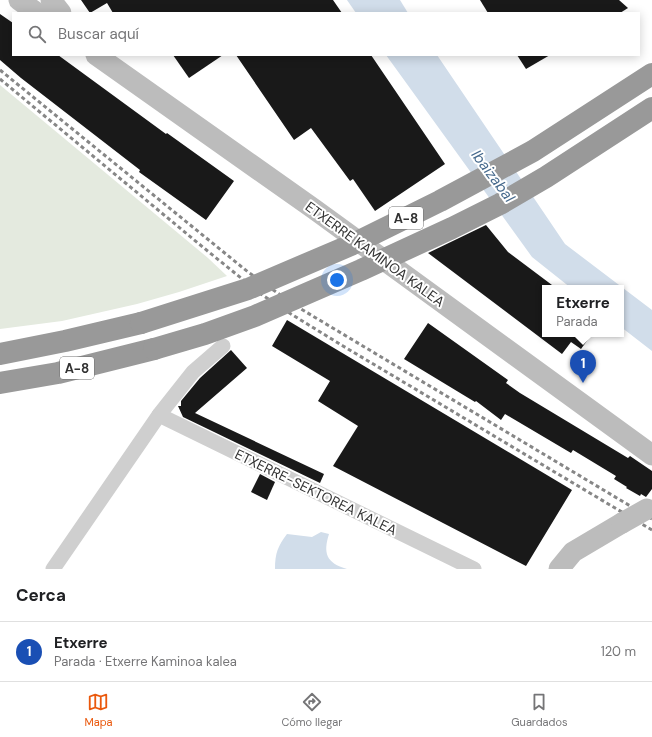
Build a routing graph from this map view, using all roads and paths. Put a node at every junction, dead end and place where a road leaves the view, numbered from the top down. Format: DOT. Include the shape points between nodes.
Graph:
graph roads {
  1 [pos="19,0"];
  2 [pos="51,0"];
  3 [pos="36,12"];
  4 [pos="60,12"];
  5 [pos="97,56"];
  6 [pos="652,74"];
  7 [pos="652,108"];
  8 [pos="66,341"];
  9 [pos="0,346"];
  10 [pos="223,346"];
  11 [pos="0,354"];
  12 [pos="0,383"];
  13 [pos="159,415"];
  14 [pos="652,455"];
  15 [pos="650,508"];
  16 [pos="53,569"];
  17 [pos="474,569"];
  18 [pos="559,569"];
  1 -- 3 [label="street"];
  2 -- 4 [label="street"];
  5 -- 14 [label="street, ETXERRE KAMINOA KALEA" via="314,209"];
  6 -- 8 [label="highway, A-8, bridge" via="533,150 440,201 358,241 248,289 141,322"];
  7 -- 12 [label="highway, A-8, bridge" via="500,204 361,270 255,316 154,349 58,373"];
  8 -- 9 [label="highway"];
  8 -- 11 [label="highway, A-8"];
  10 -- 13 [label="street" via="193,372"];
  13 -- 16 [label="street"];
  13 -- 17 [label="street, ETXERRE-SEKTOREA KALEA"];
  15 -- 18 [label="street, bridge" via="573,552"];
}
